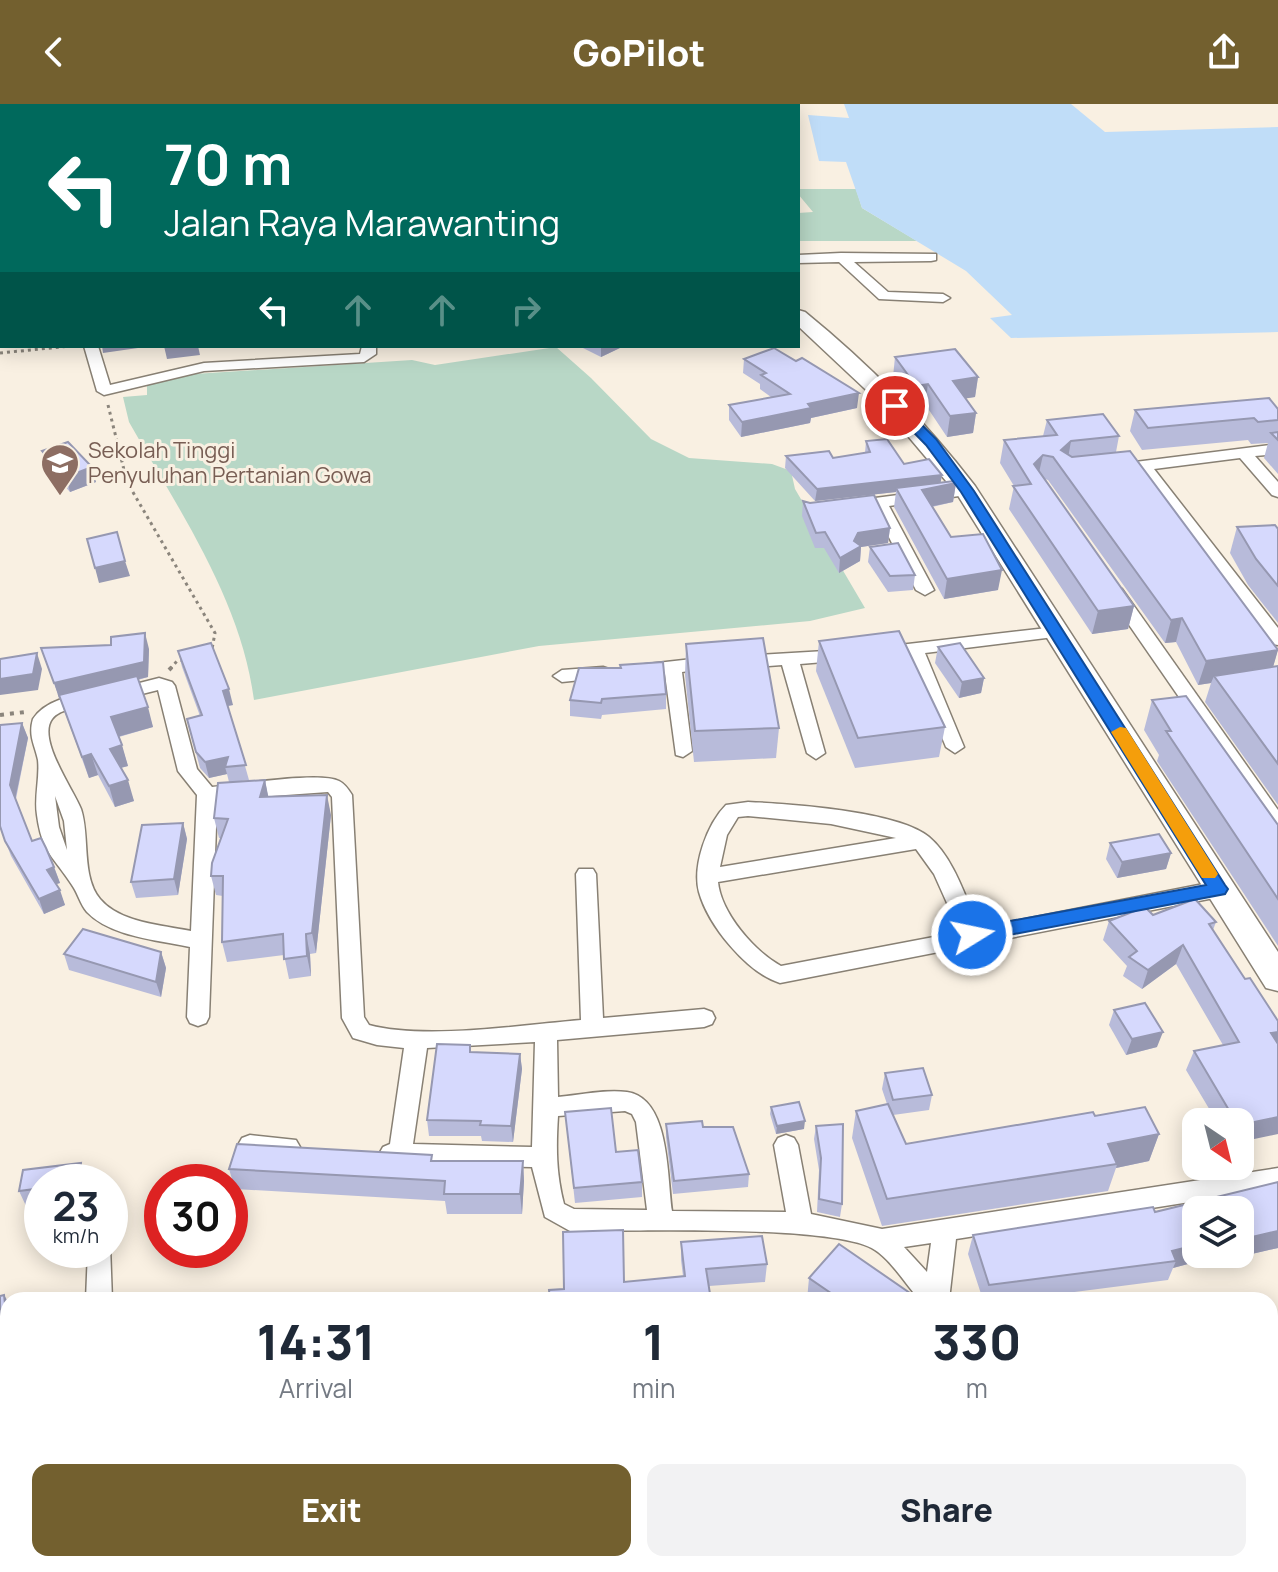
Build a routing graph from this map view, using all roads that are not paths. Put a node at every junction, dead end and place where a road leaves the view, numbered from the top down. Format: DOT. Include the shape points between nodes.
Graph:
graph roads {
  1 [pos="841,257"];
  2 [pos="931,257"];
  3 [pos="800,259"];
  4 [pos="943,298"];
  5 [pos="800,318"];
  6 [pos="92,348"];
  7 [pos="369,348"];
  8 [pos="1278,449"];
  9 [pos="1245,454"];
  10 [pos="1143,466"];
  11 [pos="1113,468"];
  12 [pos="967,491"];
  13 [pos="1278,492"];
  14 [pos="880,504"];
  15 [pos="837,507"];
  16 [pos="1101,572"];
  17 [pos="925,590"];
  18 [pos="1056,632"];
  19 [pos="1278,640"];
  20 [pos="915,651"];
  21 [pos="790,660"];
  22 [pos="673,668"];
  23 [pos="562,676"];
  24 [pos="955,747"];
  25 [pos="683,751"];
  26 [pos="816,753"];
  27 [pos="207,794"];
  28 [pos="1278,825"];
  29 [pos="921,841"];
  30 [pos="586,874"];
  31 [pos="707,876"];
  32 [pos="1219,889"];
  33 [pos="972,935"];
  34 [pos="200,941"];
  35 [pos="1278,979"];
  36 [pos="198,1017"];
  37 [pos="704,1018"];
  38 [pos="592,1030"];
  39 [pos="546,1032"];
  40 [pos="417,1038"];
  41 [pos="547,1107"];
  42 [pos="250,1145"];
  43 [pos="786,1145"];
  44 [pos="310,1149"];
  45 [pos="370,1152"];
  46 [pos="400,1154"];
  47 [pos="543,1157"];
  48 [pos="1278,1178"];
  49 [pos="661,1221"];
  50 [pos="800,1223"];
  51 [pos="945,1232"];
  52 [pos="882,1240"];
  53 [pos="100,1268"];
  54 [pos="99,1292"];
  55 [pos="929,1292"];
  56 [pos="936,1292"];
  1 -- 2 [label="street"];
  1 -- 3 [label="street"];
  1 -- 4 [label="street" via="884,296"];
  5 -- 12 [label="street" via="922,432"];
  6 -- 7 [label="street" via="104,391 204,367 364,358"];
  8 -- 9 [label="street"];
  9 -- 10 [label="street"];
  9 -- 13 [label="street"];
  10 -- 11 [label="street"];
  10 -- 19 [label="street"];
  12 -- 14 [label="street"];
  12 -- 18 [label="street"];
  14 -- 15 [label="street"];
  14 -- 17 [label="street" via="896,550"];
  16 -- 28 [label="street" via="1196,695"];
  18 -- 20 [label="street"];
  18 -- 32 [label="street"];
  20 -- 21 [label="street"];
  20 -- 24 [label="street"];
  21 -- 22 [label="street"];
  21 -- 26 [label="street"];
  22 -- 23 [label="street"];
  22 -- 25 [label="street"];
  27 -- 34 [label="street"];
  27 -- 34 [label="street" via="188,771 166,686 59,707 42,719 47,761 72,812 82,882 92,903 104,914 138,927"];
  27 -- 40 [label="street" via="315,784 338,789 343,801 353,1018 368,1035"];
  29 -- 31 [label="street"];
  29 -- 31 [label="street" via="873,824 739,809 722,821"];
  29 -- 33 [label="street"];
  30 -- 38 [label="street"];
  31 -- 33 [label="street" via="715,906 771,973 789,974"];
  32 -- 33 [label="street"];
  32 -- 35 [label="street"];
  34 -- 36 [label="street"];
  37 -- 38 [label="street"];
  38 -- 39 [label="street"];
  39 -- 40 [label="street"];
  39 -- 41 [label="street"];
  40 -- 46 [label="street"];
  41 -- 47 [label="street"];
  41 -- 49 [label="street" via="626,1101 640,1107 648,1121"];
  42 -- 44 [label="street"];
  43 -- 50 [label="street"];
  45 -- 46 [label="street"];
  46 -- 47 [label="street"];
  47 -- 49 [label="street" via="549,1201 561,1217"];
  48 -- 51 [label="street"];
  49 -- 50 [label="street"];
  50 -- 52 [label="street"];
  51 -- 52 [label="street"];
  51 -- 56 [label="street"];
  52 -- 55 [label="street"];
  53 -- 54 [label="street"];
}
